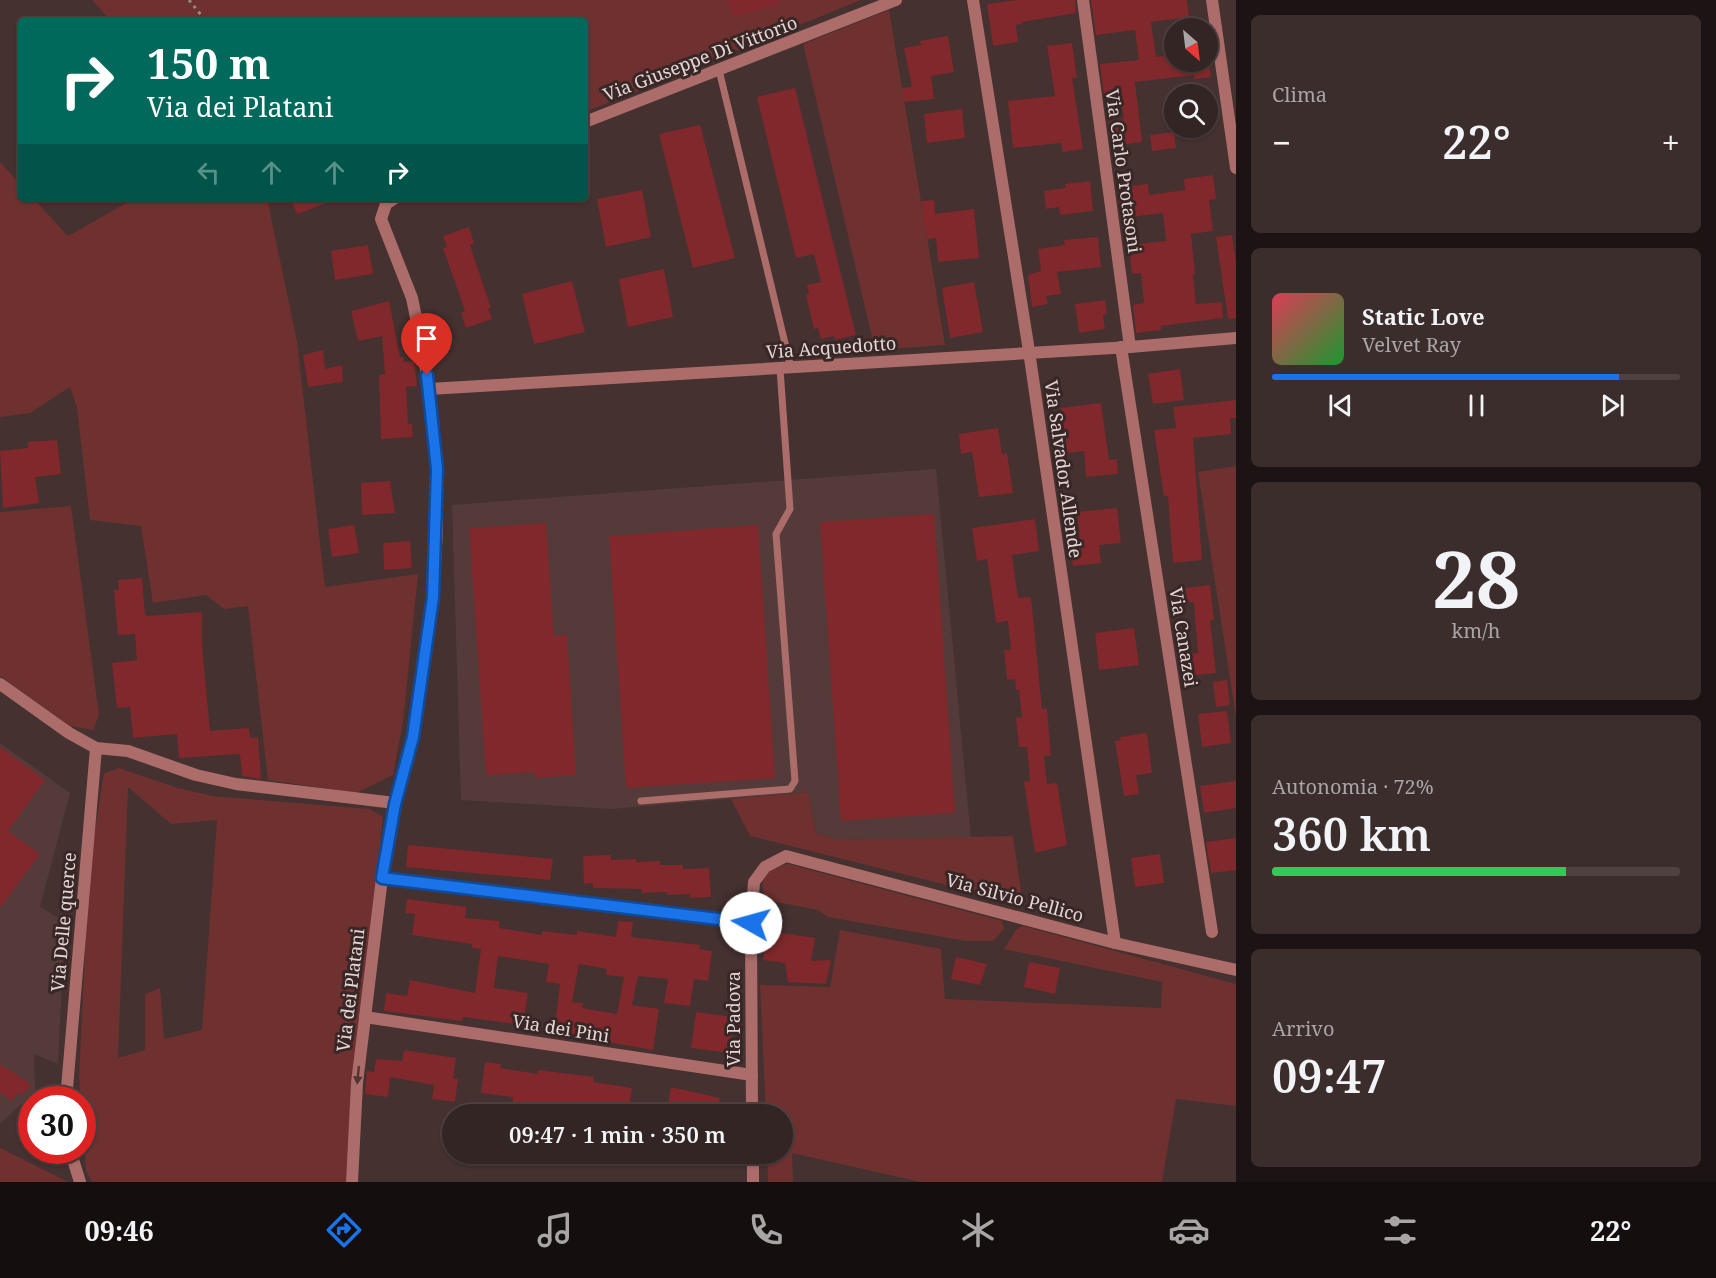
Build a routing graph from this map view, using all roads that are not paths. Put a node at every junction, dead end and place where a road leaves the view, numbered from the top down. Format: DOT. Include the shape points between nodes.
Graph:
graph roads {
  1 [pos="896,0"];
  2 [pos="973,0"];
  3 [pos="1083,0"];
  4 [pos="1212,0"];
  5 [pos="719,69"];
  6 [pos="588,121"];
  7 [pos="1236,168"];
  8 [pos="390,201"];
  9 [pos="1236,338"];
  10 [pos="1126,347"];
  11 [pos="1029,351"];
  12 [pos="785,369"];
  13 [pos="429,389"];
  14 [pos="0,684"];
  15 [pos="96,748"];
  16 [pos="641,801"];
  17 [pos="395,804"];
  18 [pos="786,856"];
  19 [pos="382,878"];
  20 [pos="751,923"];
  21 [pos="1212,932"];
  22 [pos="1115,943"];
  23 [pos="1236,970"];
  24 [pos="365,1017"];
  25 [pos="752,1076"];
  26 [pos="67,1086"];
  27 [pos="752,1104"];
  28 [pos="74,1164"];
  29 [pos="753,1164"];
  30 [pos="80,1182"];
  31 [pos="352,1182"];
  32 [pos="753,1182"];
  1 -- 5 [label="street, Via Giuseppe Di Vittorio"];
  2 -- 11 [label="street, Via Salvador Allende"];
  3 -- 10 [label="street, Via Carlo Protasoni"];
  4 -- 7 [label="street"];
  5 -- 6 [label="street, Via Giuseppe Di Vittorio"];
  5 -- 12 [label="lane"];
  8 -- 13 [label="street" via="381,219 412,298"];
  9 -- 10 [label="street, Via Acquedotto"];
  10 -- 11 [label="street, Via Acquedotto"];
  10 -- 21 [label="street, Via Canazei"];
  11 -- 12 [label="street, Via Acquedotto"];
  11 -- 22 [label="street, Via Salvador Allende"];
  12 -- 13 [label="street, Via Acquedotto"];
  12 -- 16 [label="lane" via="790,509 776,534 795,781 790,789"];
  13 -- 17 [label="street" via="438,499 434,589 413,737"];
  14 -- 15 [label="street"];
  15 -- 17 [label="street" via="128,751 196,776 236,784"];
  15 -- 26 [label="street, Via Delle querce"];
  17 -- 19 [label="street, Via dei Platani"];
  18 -- 20 [label="street, Via Padova" via="765,867 754,882"];
  18 -- 22 [label="street, Via Silvio Pellico"];
  19 -- 20 [label="street"];
  19 -- 24 [label="street, Via dei Platani"];
  20 -- 25 [label="street, Via Padova"];
  22 -- 23 [label="street, Via Silvio Pellico"];
  24 -- 25 [label="street, Via dei Pini"];
  24 -- 31 [label="street, Via dei Platani, one-way"];
  25 -- 27 [label="street, Via Padova"];
  28 -- 30 [label="street"];
  29 -- 32 [label="street"];
}
